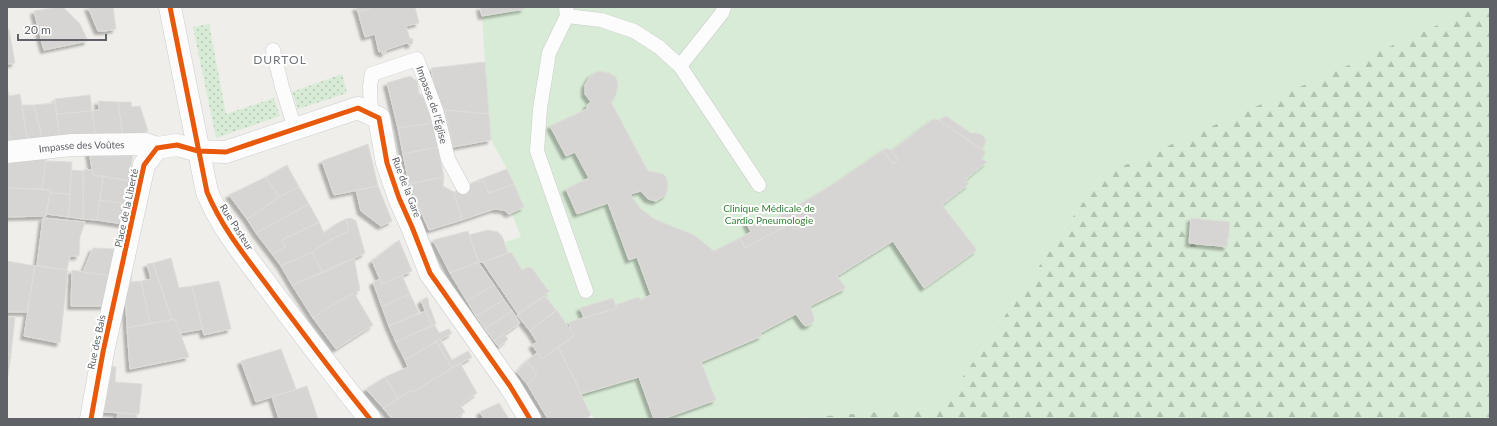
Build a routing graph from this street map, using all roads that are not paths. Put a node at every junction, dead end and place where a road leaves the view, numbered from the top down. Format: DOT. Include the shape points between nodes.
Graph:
graph roads {
  1 [pos="170,7"];
  2 [pos="724,7"];
  3 [pos="567,12"];
  4 [pos="273,50"];
  5 [pos="680,66"];
  6 [pos="371,114"];
  7 [pos="295,129"];
  8 [pos="157,148"];
  9 [pos="198,151"];
  10 [pos="7,152"];
  11 [pos="759,185"];
  12 [pos="463,187"];
  13 [pos="122,270"];
  14 [pos="586,291"];
  15 [pos="91,419"];
  16 [pos="370,419"];
  17 [pos="530,419"];
  1 -- 9 [label="street, Rue Pasteur"];
  2 -- 5 [label="lane"];
  3 -- 5 [label="lane" via="634,31 659,47"];
  3 -- 14 [label="lane" via="548,53 537,151"];
  4 -- 7 [label="lane"];
  5 -- 11 [label="lane"];
  6 -- 7 [label="street" via="358,108"];
  6 -- 12 [label="lane, Impasse de l'Église" via="372,74 417,59 437,113 448,159"];
  6 -- 17 [label="street, Rue de la Gare" via="379,118 387,164 430,273 510,386"];
  7 -- 9 [label="street" via="226,152"];
  8 -- 9 [label="street" via="177,145"];
  8 -- 10 [label="street, Impasse des Voûtes" via="144,144 72,145"];
  8 -- 13 [label="street, Place de la Liberté" via="144,165"];
  9 -- 16 [label="street, Rue Pasteur" via="211,203 229,234"];
  13 -- 15 [label="street, Rue des Bais"];
}
